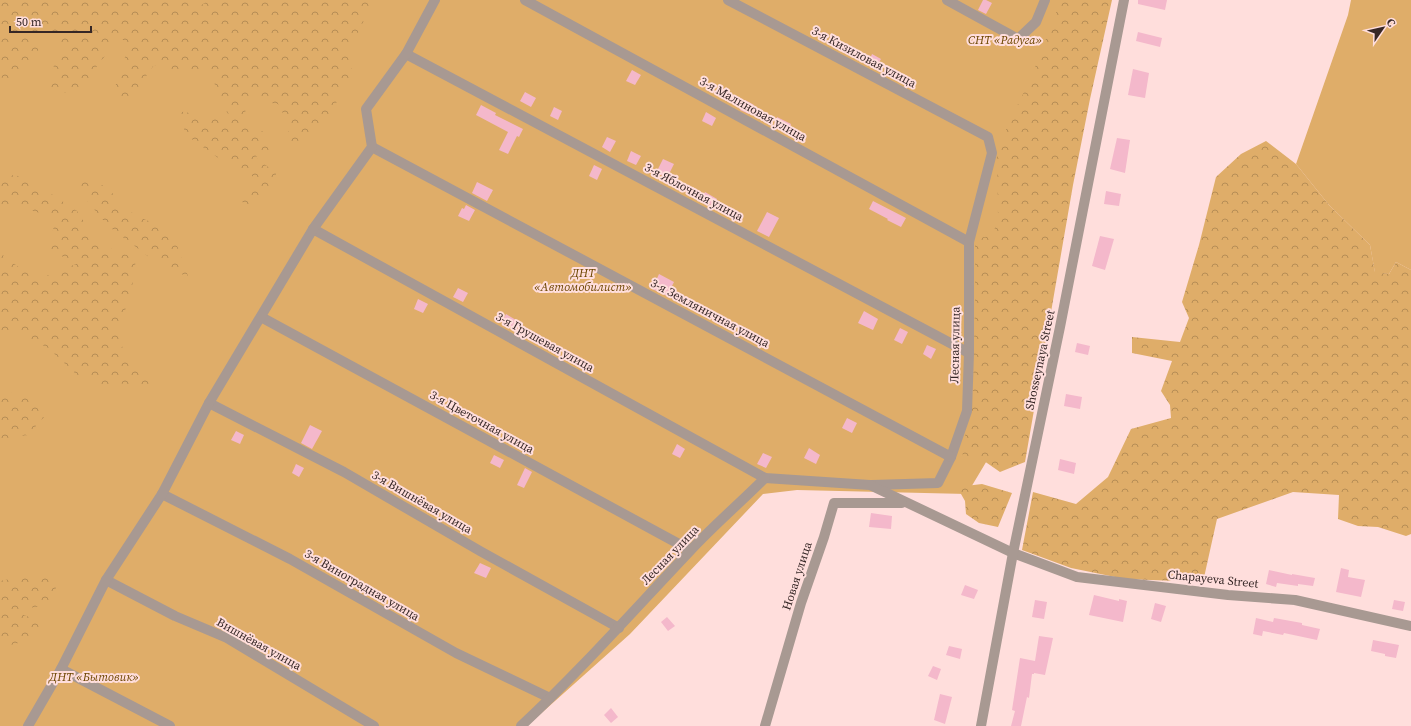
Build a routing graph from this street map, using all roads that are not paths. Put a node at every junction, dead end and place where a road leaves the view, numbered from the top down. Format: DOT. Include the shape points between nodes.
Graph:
graph roads {
  1 [pos="435,0"];
  2 [pos="525,0"];
  3 [pos="728,0"];
  4 [pos="947,0"];
  5 [pos="1045,0"];
  6 [pos="1124,0"];
  7 [pos="406,54"];
  8 [pos="988,137"];
  9 [pos="372,147"];
  10 [pos="313,229"];
  11 [pos="969,242"];
  12 [pos="261,317"];
  13 [pos="969,353"];
  14 [pos="209,403"];
  15 [pos="951,457"];
  16 [pos="765,478"];
  17 [pos="870,485"];
  18 [pos="162,494"];
  19 [pos="906,503"];
  20 [pos="690,550"];
  21 [pos="1013,553"];
  22 [pos="106,580"];
  23 [pos="1411,626"];
  24 [pos="618,628"];
  25 [pos="60,669"];
  26 [pos="550,698"];
  27 [pos="28,726"];
  28 [pos="170,726"];
  29 [pos="374,726"];
  30 [pos="521,726"];
  31 [pos="765,726"];
  32 [pos="981,726"];
  1 -- 7 [label="street"];
  2 -- 11 [label="street, 3-я Малиновая улица"];
  3 -- 8 [label="street, 3-я Кизиловая улица"];
  4 -- 5 [label="street" via="1018,39 1036,22"];
  6 -- 21 [label="street, Shosseynaya Street"];
  7 -- 9 [label="street" via="366,109"];
  7 -- 13 [label="street, 3-я Яблочная улица"];
  8 -- 11 [label="street, Лесная улица" via="992,153"];
  9 -- 10 [label="street"];
  9 -- 15 [label="street, 3-я Земляничная улица"];
  10 -- 12 [label="street"];
  10 -- 16 [label="street, 3-я Грушевая улица"];
  11 -- 13 [label="street, Лесная улица"];
  12 -- 14 [label="street"];
  12 -- 20 [label="street, 3-я Цветочная улица"];
  13 -- 15 [label="street, Лесная улица" via="967,411"];
  14 -- 18 [label="street"];
  14 -- 24 [label="street, 3-я Вишнёвая улица" via="344,472"];
  15 -- 17 [label="street, Лесная улица" via="938,483"];
  16 -- 17 [label="street, Лесная улица"];
  16 -- 20 [label="street, Лесная улица"];
  17 -- 19 [label="street, Лесная улица"];
  18 -- 22 [label="street"];
  18 -- 26 [label="street, 3-я Виноградная улица" via="290,559 456,653"];
  19 -- 21 [label="street, Лесная улица"];
  19 -- 31 [label="street, Новая улица" via="834,503"];
  20 -- 24 [label="street, Лесная улица"];
  21 -- 23 [label="street, Chapayeva Street" via="1077,577 1228,595 1295,600"];
  21 -- 32 [label="street, Shosseynaya Street"];
  22 -- 25 [label="street"];
  22 -- 29 [label="street, Вишнёвая улица" via="175,616 227,638"];
  24 -- 26 [label="street, Лесная улица"];
  25 -- 27 [label="street"];
  25 -- 28 [label="street"];
  26 -- 30 [label="street, Лесная улица"];
}
